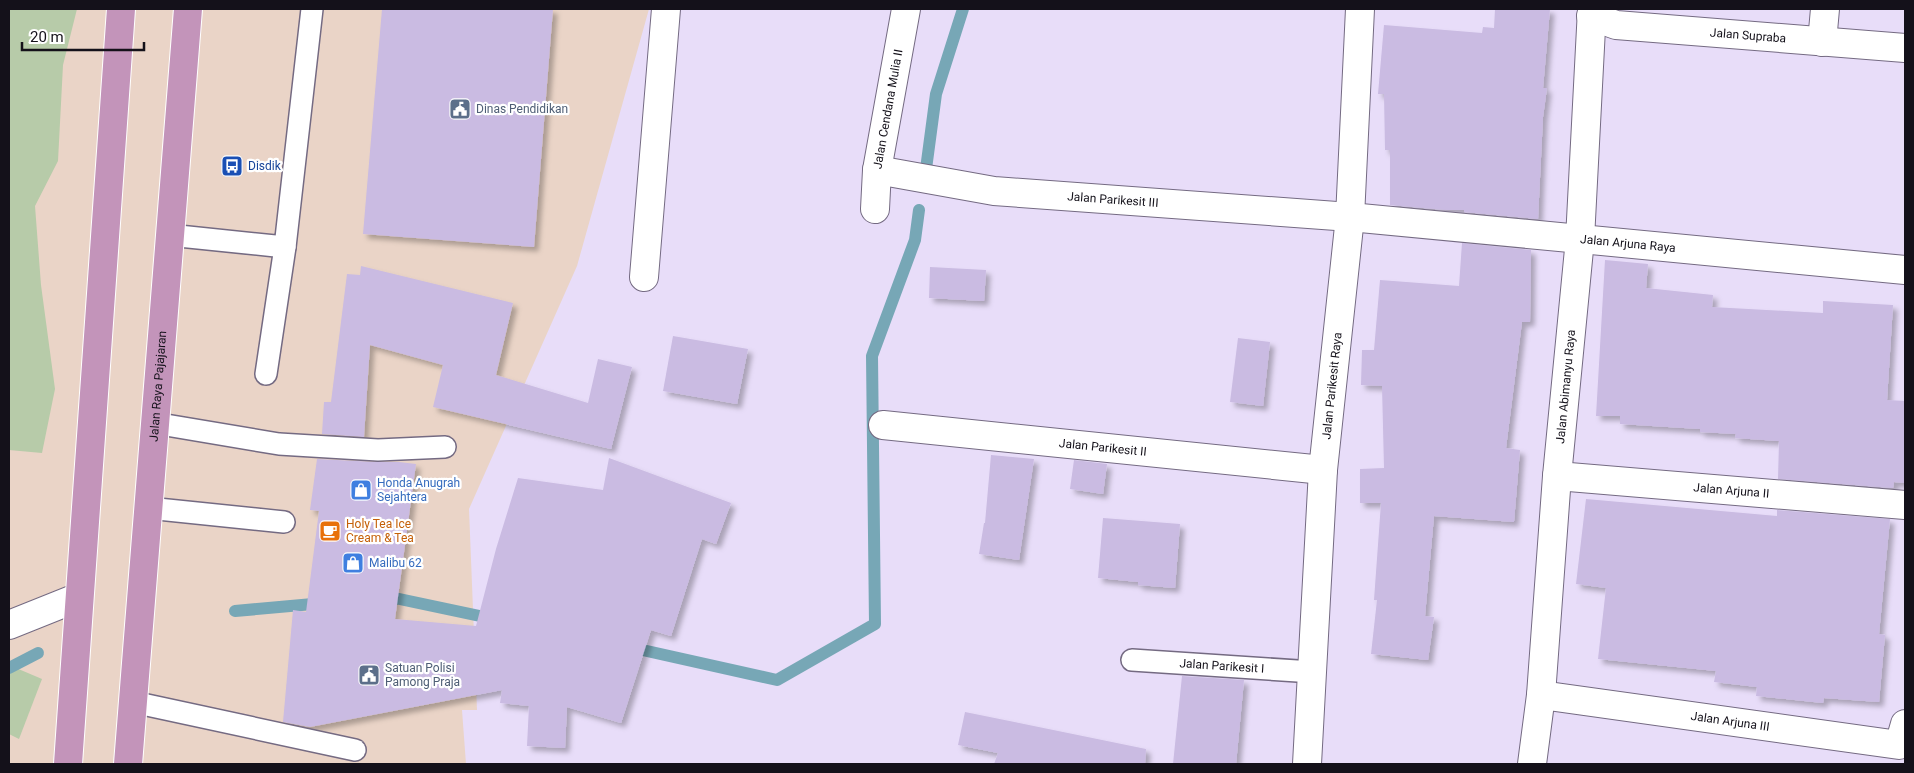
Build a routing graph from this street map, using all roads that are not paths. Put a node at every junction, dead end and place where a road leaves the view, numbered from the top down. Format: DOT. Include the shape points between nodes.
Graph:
graph roads {
  1 [pos="121,9"];
  2 [pos="188,9"];
  3 [pos="312,9"];
  4 [pos="666,9"];
  5 [pos="906,9"];
  6 [pos="1360,9"];
  7 [pos="1824,9"];
  8 [pos="1591,12"];
  9 [pos="1822,42"];
  10 [pos="1905,48"];
  11 [pos="877,170"];
  12 [pos="875,209"];
  13 [pos="1350,216"];
  14 [pos="169,235"];
  15 [pos="1580,239"];
  16 [pos="285,247"];
  17 [pos="1905,270"];
  18 [pos="644,277"];
  19 [pos="266,374"];
  20 [pos="154,423"];
  21 [pos="883,425"];
  22 [pos="445,447"];
  23 [pos="1323,470"];
  24 [pos="1557,476"];
  25 [pos="1905,505"];
  26 [pos="148,508"];
  27 [pos="284,522"];
  28 [pos="79,596"];
  29 [pos="9,625"];
  30 [pos="1132,660"];
  31 [pos="1313,672"];
  32 [pos="1541,695"];
  33 [pos="133,702"];
  34 [pos="1900,745"];
  35 [pos="355,750"];
  36 [pos="68,764"];
  37 [pos="128,764"];
  38 [pos="1307,764"];
  39 [pos="1532,764"];
  1 -- 28 [label="highway"];
  2 -- 14 [label="highway, Jalan Raya Pajajaran"];
  3 -- 16 [label="lane"];
  4 -- 18 [label="street"];
  5 -- 11 [label="street, Jalan Cendana Mulia II"];
  6 -- 13 [label="street, Jalan Parikesit Raya"];
  7 -- 9 [label="street"];
  8 -- 9 [label="street, Jalan Supraba" via="1616,25"];
  8 -- 15 [label="street, Jalan Abimanyu Raya"];
  9 -- 10 [label="street, Jalan Supraba"];
  11 -- 12 [label="street, Jalan Cendana Mulia II"];
  11 -- 13 [label="street, Jalan Parikesit III" via="994,191"];
  13 -- 15 [label="street, Jalan Arjuna Raya"];
  13 -- 23 [label="street, Jalan Parikesit Raya"];
  14 -- 16 [label="lane"];
  14 -- 20 [label="highway, Jalan Raya Pajajaran"];
  15 -- 17 [label="street, Jalan Arjuna Raya"];
  15 -- 24 [label="street, Jalan Abimanyu Raya"];
  16 -- 19 [label="lane"];
  20 -- 22 [label="lane" via="280,444 378,450"];
  20 -- 26 [label="highway, Jalan Raya Pajajaran"];
  21 -- 23 [label="street, Jalan Parikesit II"];
  23 -- 31 [label="street, Jalan Parikesit Raya"];
  24 -- 25 [label="street, Jalan Arjuna II"];
  24 -- 32 [label="street, Jalan Abimanyu Raya"];
  26 -- 27 [label="lane"];
  26 -- 33 [label="highway, Jalan Raya Pajajaran"];
  28 -- 29 [label="street"];
  28 -- 36 [label="highway"];
  30 -- 31 [label="lane, Jalan Parikesit I"];
  31 -- 38 [label="street, Jalan Parikesit Raya"];
  32 -- 34 [label="street, Jalan Arjuna III"];
  32 -- 39 [label="street, Jalan Abimanyu Raya"];
  33 -- 35 [label="lane"];
  33 -- 37 [label="highway, Jalan Raya Pajajaran"];
}
